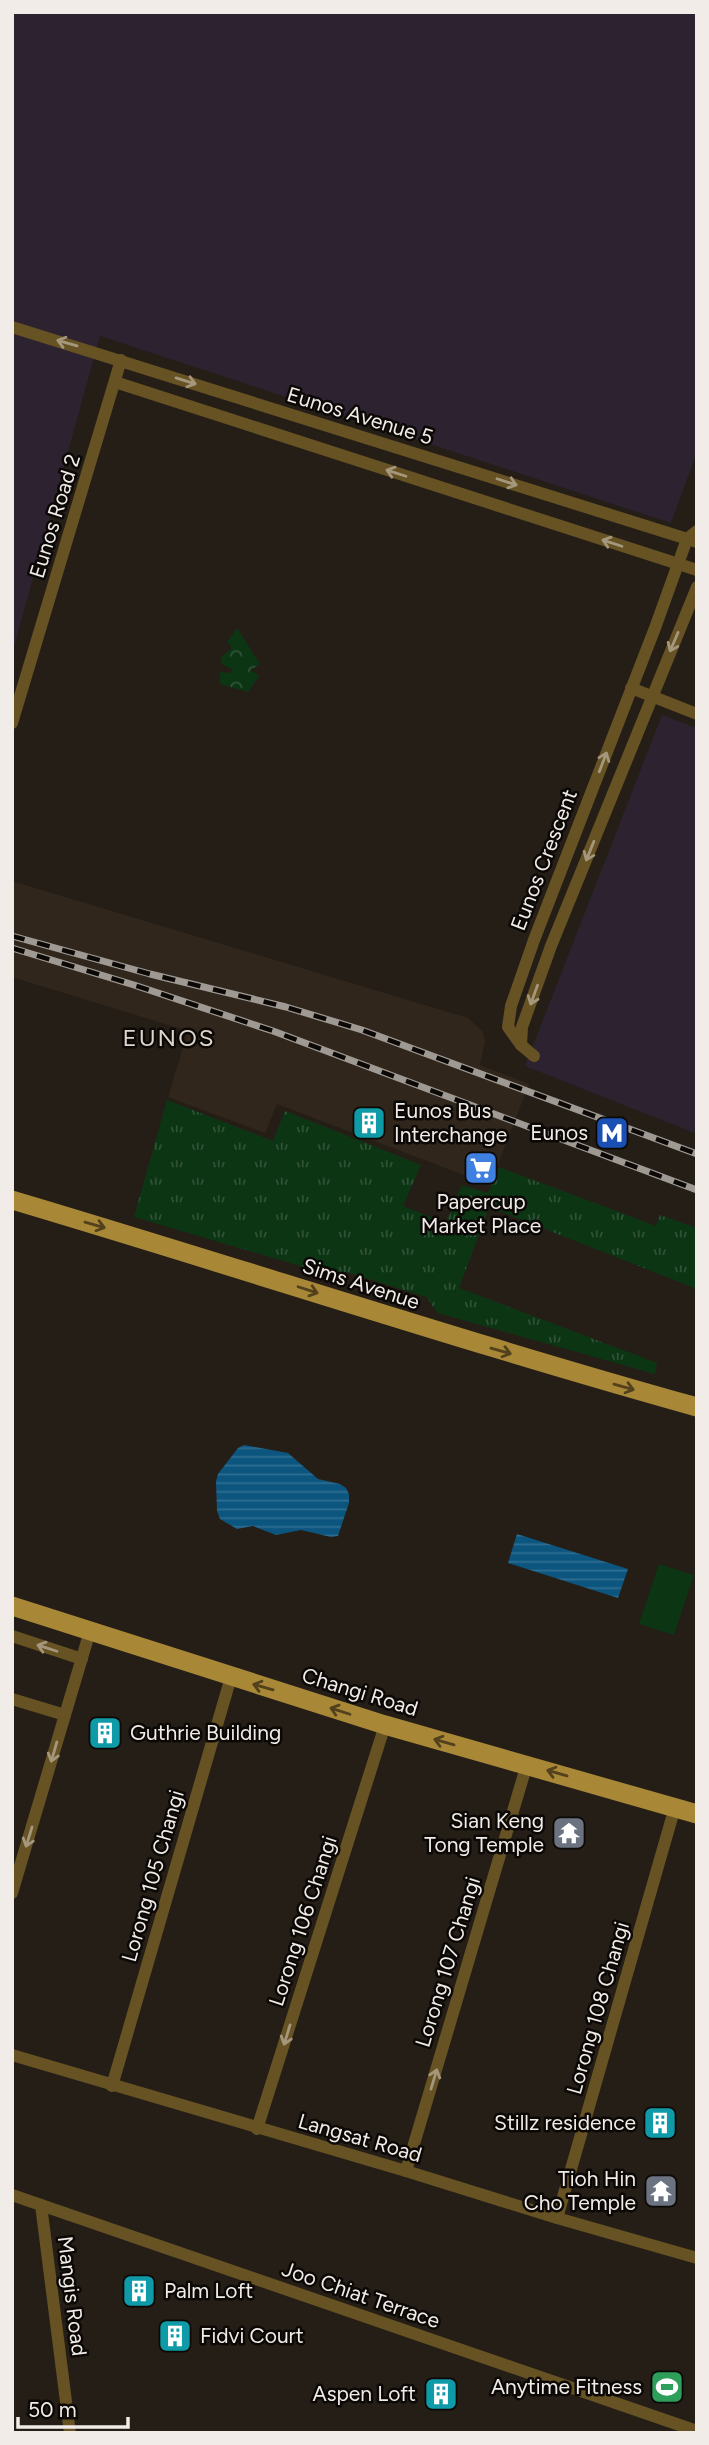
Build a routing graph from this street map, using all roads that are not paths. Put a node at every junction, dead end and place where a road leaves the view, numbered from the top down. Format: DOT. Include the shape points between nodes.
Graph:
graph roads {
  1 [pos="12,327"];
  2 [pos="121,360"];
  3 [pos="115,382"];
  4 [pos="693,537"];
  5 [pos="677,564"];
  6 [pos="697,570"];
  7 [pos="697,587"];
  8 [pos="631,688"];
  9 [pos="651,696"];
  10 [pos="697,714"];
  11 [pos="12,723"];
  12 [pos="521,1045"];
  13 [pos="534,1056"];
  14 [pos="12,1200"];
  15 [pos="697,1407"];
  16 [pos="12,1606"];
  17 [pos="90,1631"];
  18 [pos="12,1636"];
  19 [pos="82,1659"];
  20 [pos="231,1677"];
  21 [pos="12,1699"];
  22 [pos="65,1715"];
  23 [pos="385,1725"];
  24 [pos="527,1764"];
  25 [pos="675,1807"];
  26 [pos="697,1814"];
  27 [pos="12,1893"];
  28 [pos="12,2056"];
  29 [pos="112,2086"];
  30 [pos="257,2129"];
  31 [pos="406,2171"];
  32 [pos="12,2196"];
  33 [pos="41,2205"];
  34 [pos="557,2218"];
  35 [pos="697,2258"];
  36 [pos="673,2428"];
  37 [pos="697,2431"];
  38 [pos="70,2433"];
  2 -- 1 [label="street, Eunos Avenue 5, one-way"];
  2 -- 3 [label="street, Eunos Road 2"];
  2 -- 4 [label="street, Eunos Avenue 5, one-way"];
  5 -- 3 [label="street, Eunos Avenue 5, one-way"];
  3 -- 11 [label="street, Eunos Road 2"];
  4 -- 5 [label="street, Eunos Crescent"];
  5 -- 6 [label="street, Eunos Avenue 5"];
  5 -- 8 [label="street, Eunos Crescent"];
  7 -- 9 [label="street, Eunos Crescent, one-way"];
  8 -- 9 [label="street"];
  12 -- 8 [label="street, Eunos Crescent, one-way" via="508,1027 511,1006"];
  9 -- 10 [label="street"];
  9 -- 12 [label="street, Eunos Crescent, one-way" via="551,946 522,1027"];
  12 -- 13 [label="street, Eunos Crescent"];
  14 -- 15 [label="main road, Sims Avenue, one-way" via="435,1332"];
  16 -- 17 [label="main road, Changi Road"];
  17 -- 19 [label="street"];
  17 -- 20 [label="main road, Changi Road"];
  19 -- 18 [label="street, one-way"];
  19 -- 22 [label="street"];
  23 -- 20 [label="main road, Changi Road, one-way"];
  20 -- 29 [label="street, Lorong 105 Changi"];
  21 -- 22 [label="street"];
  22 -- 27 [label="street, one-way"];
  24 -- 23 [label="main road, Changi Road, one-way"];
  23 -- 30 [label="street, Lorong 106 Changi, one-way"];
  25 -- 24 [label="main road, Changi Road, one-way"];
  31 -- 24 [label="street, Lorong 107 Changi, one-way"];
  25 -- 26 [label="main road, Changi Road"];
  25 -- 34 [label="street, Lorong 108 Changi"];
  28 -- 29 [label="street, Langsat Road"];
  29 -- 30 [label="street, Langsat Road"];
  30 -- 31 [label="street, Langsat Road"];
  31 -- 34 [label="street, Langsat Road"];
  32 -- 33 [label="street, Joo Chiat Terrace"];
  33 -- 36 [label="street, Joo Chiat Terrace"];
  33 -- 38 [label="street, Mangis Road"];
  34 -- 35 [label="street, Langsat Road"];
  36 -- 37 [label="street, Joo Chiat Terrace"];
}
